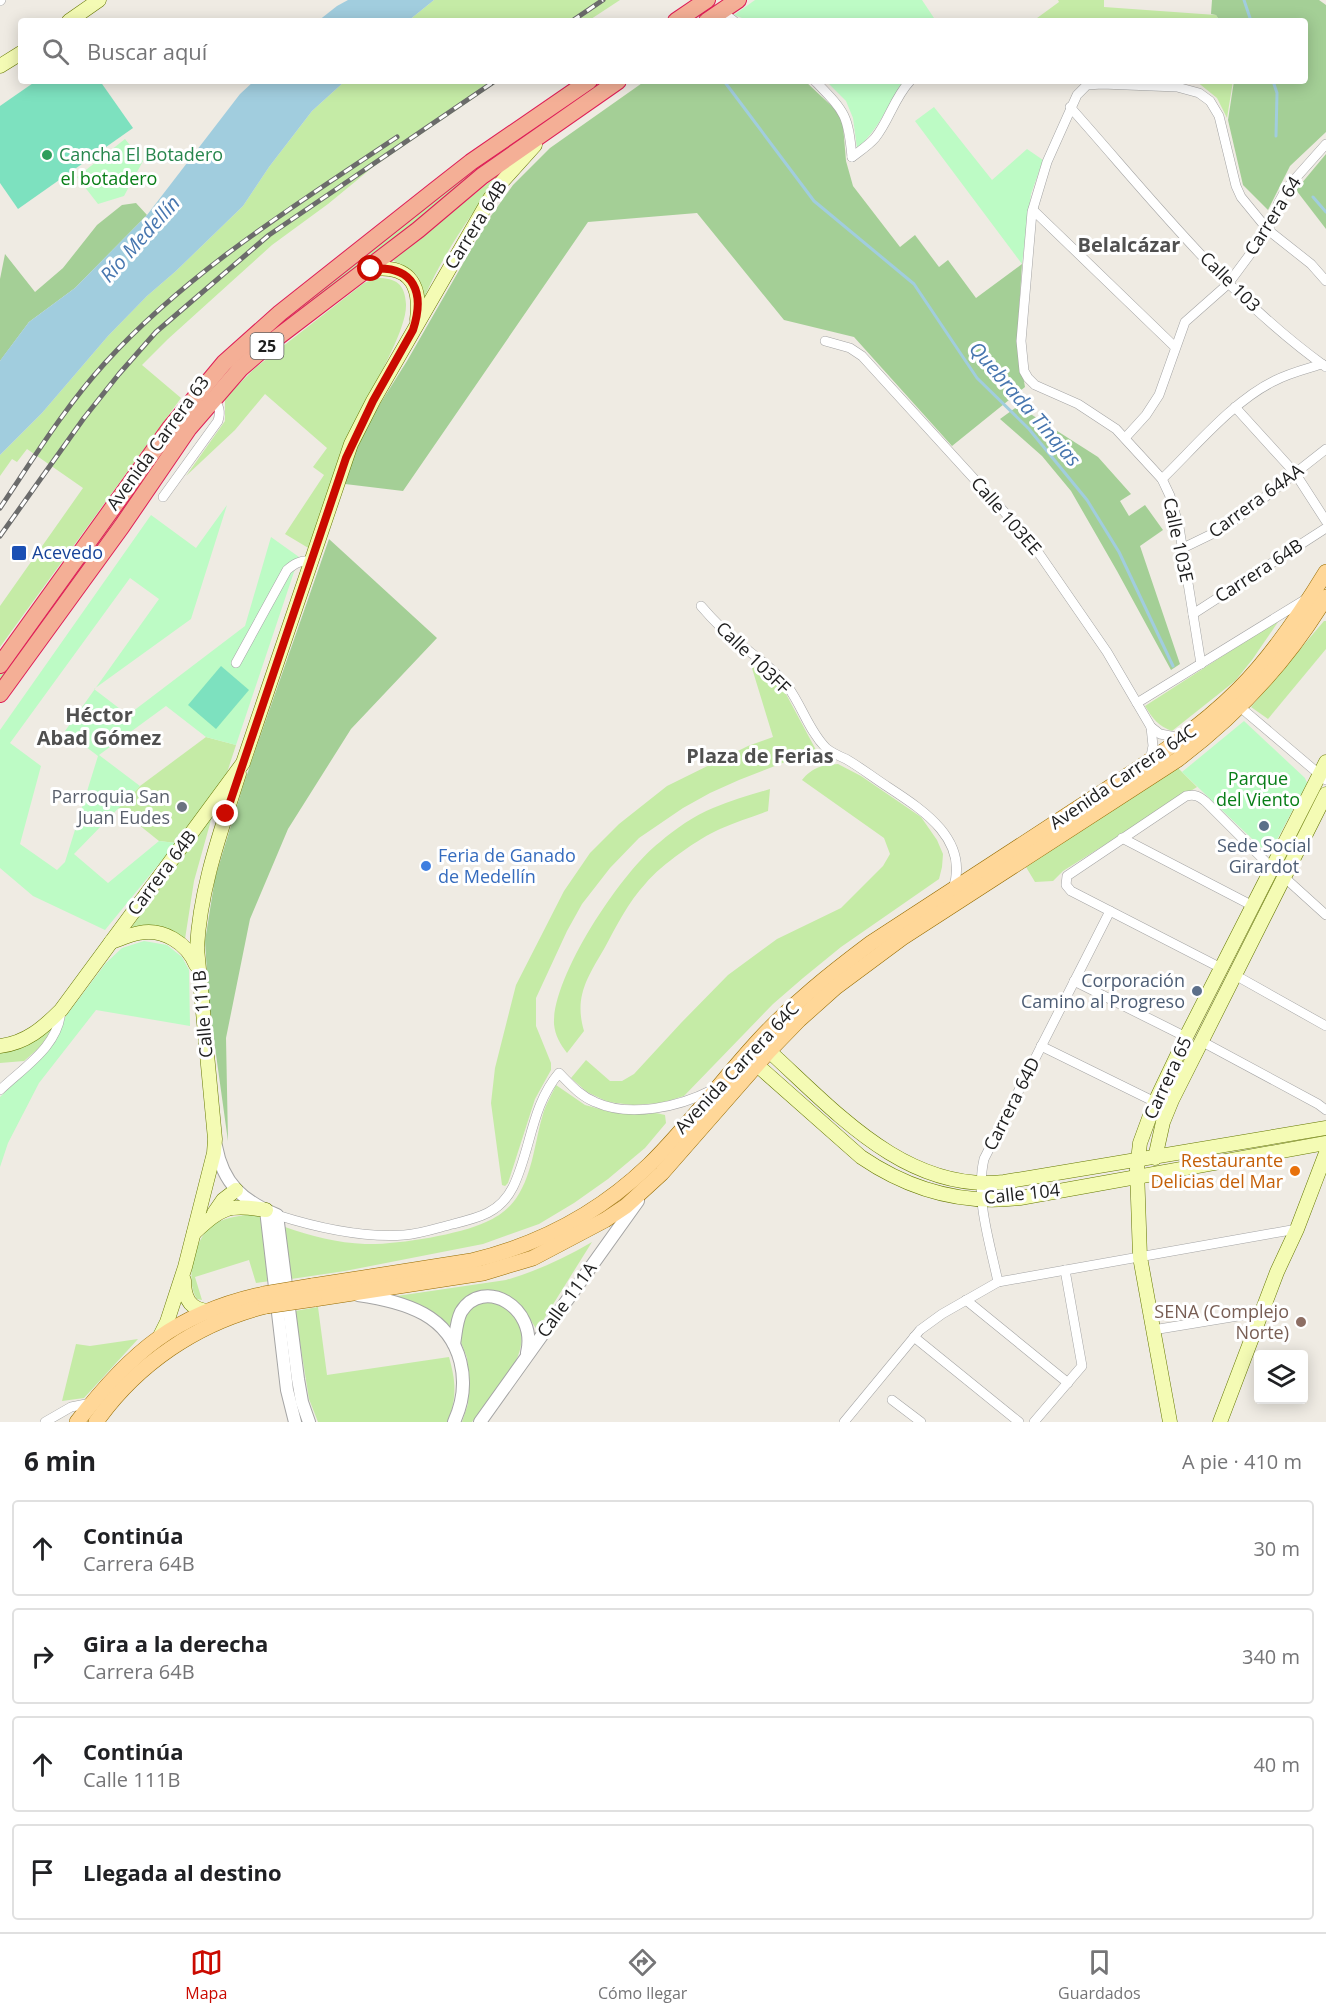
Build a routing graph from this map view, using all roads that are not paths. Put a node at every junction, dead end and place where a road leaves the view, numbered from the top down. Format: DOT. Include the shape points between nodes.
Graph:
graph roads {
  1 [pos="99,0"];
  2 [pos="707,0"];
  3 [pos="738,0"];
  4 [pos="728,16"];
  5 [pos="73,18"];
  6 [pos="680,18"];
  7 [pos="18,55"];
  8 [pos="0,66"];
  9 [pos="585,84"];
  10 [pos="614,84"];
  11 [pos="818,84"];
  12 [pos="907,84"];
  13 [pos="1070,107"];
  14 [pos="550,128"];
  15 [pos="1326,144"];
  16 [pos="1033,210"];
  17 [pos="1269,230"];
  18 [pos="367,270"];
  19 [pos="1326,281"];
  20 [pos="1228,284"];
  21 [pos="413,330"];
  22 [pos="825,341"];
  23 [pos="1175,348"];
  24 [pos="1324,366"];
  25 [pos="213,398"];
  26 [pos="1235,407"];
  27 [pos="1126,437"];
  28 [pos="1326,449"];
  29 [pos="1295,473"];
  30 [pos="1162,479"];
  31 [pos="163,497"];
  32 [pos="1326,521"];
  33 [pos="1326,528"];
  34 [pos="1183,548"];
  35 [pos="311,561"];
  36 [pos="1326,572"];
  37 [pos="1319,596"];
  38 [pos="701,606"];
  39 [pos="1193,614"];
  40 [pos="236,663"];
  41 [pos="1201,664"];
  42 [pos="0,665"];
  43 [pos="0,694"];
  44 [pos="1137,703"];
  45 [pos="1240,707"];
  46 [pos="1151,727"];
  47 [pos="1183,739"];
  48 [pos="1150,762"];
  49 [pos="243,763"];
  50 [pos="1324,772"];
  51 [pos="1326,794"];
  52 [pos="1122,838"];
  53 [pos="1272,868"];
  54 [pos="1284,876"];
  55 [pos="952,891"];
  56 [pos="1253,906"];
  57 [pos="1110,911"];
  58 [pos="1326,915"];
  59 [pos="111,942"];
  60 [pos="1221,969"];
  61 [pos="198,970"];
  62 [pos="1235,975"];
  63 [pos="1074,981"];
  64 [pos="61,1010"];
  65 [pos="1326,1026"];
  66 [pos="1186,1037"];
  67 [pos="1201,1041"];
  68 [pos="0,1046"];
  69 [pos="1041,1046"];
  70 [pos="769,1051"];
  71 [pos="757,1065"];
  72 [pos="717,1088"];
  73 [pos="0,1090"];
  74 [pos="1155,1102"];
  75 [pos="1326,1110"];
  76 [pos="1326,1128"];
  77 [pos="215,1139"];
  78 [pos="1326,1143"];
  79 [pos="1326,1153"];
  80 [pos="1155,1158"];
  81 [pos="1137,1160"];
  82 [pos="1154,1174"];
  83 [pos="1137,1177"];
  84 [pos="982,1183"];
  85 [pos="650,1185"];
  86 [pos="236,1190"];
  87 [pos="983,1200"];
  88 [pos="272,1213"];
  89 [pos="211,1217"];
  90 [pos="1297,1229"];
  91 [pos="194,1233"];
  92 [pos="1140,1257"];
  93 [pos="185,1267"];
  94 [pos="1065,1270"];
  95 [pos="998,1282"];
  96 [pos="313,1293"];
  97 [pos="347,1294"];
  98 [pos="265,1300"];
  99 [pos="966,1300"];
  100 [pos="208,1311"];
  101 [pos="1262,1312"];
  102 [pos="1153,1330"];
  103 [pos="160,1336"];
  104 [pos="914,1337"];
  105 [pos="454,1344"];
  106 [pos="526,1357"];
  107 [pos="1068,1383"];
  108 [pos="892,1400"];
  109 [pos="93,1402"];
  110 [pos="484,1420"];
  111 [pos="45,1422"];
  112 [pos="77,1422"];
  113 [pos="96,1422"];
  114 [pos="295,1422"];
  115 [pos="309,1422"];
  116 [pos="454,1422"];
  117 [pos="844,1422"];
  118 [pos="921,1422"];
  119 [pos="1020,1422"];
  120 [pos="1034,1422"];
  121 [pos="1170,1422"];
  122 [pos="1220,1422"];
  1 -- 5 [label="main road"];
  2 -- 6 [label="highway"];
  3 -- 4 [label="highway"];
  7 -- 8 [label="main road"];
  9 -- 42 [label="highway, Avenida Carrera 63 / 25" via="434,190 224,363 170,428"];
  10 -- 14 [label="highway, Avenida Carrera 63 / 25"];
  11 -- 12 [label="street" via="845,115 852,157 874,140"];
  13 -- 16 [label="street" via="1047,162"];
  13 -- 17 [label="street" via="1087,85 1177,87 1199,93 1210,101 1219,116 1236,186"];
  13 -- 20 [label="street, Calle 103"];
  14 -- 18 [label="highway, Avenida Carrera 63 / 25" via="482,176"];
  14 -- 21 [label="main road, Carrera 64B" via="489,200"];
  15 -- 17 [label="street, Carrera 64" via="1286,189"];
  16 -- 23 [label="street"];
  16 -- 27 [label="street, Calle 103E" via="1021,341 1028,378 1045,391 1098,416"];
  17 -- 19 [label="street"];
  17 -- 20 [label="street, Carrera 64"];
  18 -- 21 [label="main road, Carrera 64B" via="391,269 413,283 418,309"];
  18 -- 25 [label="highway, Avenida Carrera 63 / 25" via="262,350"];
  20 -- 23 [label="street, Carrera 64" via="1185,322"];
  20 -- 24 [label="street, Calle 103"];
  21 -- 35 [label="main road, Carrera 64B" via="351,444"];
  22 -- 44 [label="street, Calle 103EE" via="862,356 1029,539"];
  23 -- 27 [label="street, Carrera 64" via="1159,395"];
  24 -- 26 [label="street" via="1273,381"];
  25 -- 31 [label="street" via="220,411 218,421"];
  25 -- 43 [label="highway, Avenida Carrera 63 / 25"];
  26 -- 29 [label="street"];
  26 -- 30 [label="street"];
  27 -- 30 [label="street, Calle 103E"];
  28 -- 29 [label="street, Carrera 64AA"];
  29 -- 32 [label="street"];
  29 -- 34 [label="street, Carrera 64AA" via="1246,512"];
  30 -- 34 [label="street, Calle 103E" via="1175,511"];
  33 -- 39 [label="street, Carrera 64B"];
  34 -- 39 [label="street, Calle 103E"];
  35 -- 40 [label="street" via="303,560 286,570"];
  35 -- 49 [label="main road, Carrera 64B"];
  36 -- 37 [label="main road, Avenida Carrera 64C"];
  37 -- 41 [label="street"];
  37 -- 45 [label="main road, Avenida Carrera 64C" via="1292,649"];
  37 -- 47 [label="main road, Avenida Carrera 64C" via="1241,687"];
  38 -- 55 [label="street, Calle 103FF" via="787,686 828,750 932,819 948,839 957,862"];
  39 -- 41 [label="street, Calle 103E"];
  41 -- 44 [label="street"];
  44 -- 46 [label="street, Calle 103EE"];
  45 -- 50 [label="street"];
  45 -- 70 [label="main road, Avenida Carrera 64C" via="1168,766 879,954 805,1015"];
  46 -- 47 [label="street" via="1160,734"];
  46 -- 48 [label="street"];
  47 -- 48 [label="main road, Avenida Carrera 64C"];
  48 -- 55 [label="main road, Avenida Carrera 64C"];
  49 -- 59 [label="main road, Carrera 64B"];
  49 -- 61 [label="main road, Calle 111B" via="202,896"];
  50 -- 53 [label="main road, Carrera 65"];
  51 -- 54 [label="main road, Carrera 65"];
  52 -- 53 [label="street" via="1186,796 1198,795"];
  52 -- 56 [label="street"];
  52 -- 57 [label="street" via="1067,876 1066,885 1071,891"];
  53 -- 56 [label="main road, Carrera 65"];
  54 -- 58 [label="street"];
  54 -- 62 [label="main road, Carrera 65"];
  55 -- 72 [label="main road, Avenida Carrera 64C" via="872,943 815,987 776,1022"];
  56 -- 60 [label="main road, Carrera 65"];
  57 -- 60 [label="street"];
  57 -- 63 [label="street, Carrera 64D"];
  59 -- 61 [label="main road" via="138,933 162,934 191,954"];
  59 -- 64 [label="main road, Carrera 64B"];
  60 -- 66 [label="main road, Carrera 65"];
  61 -- 77 [label="main road, Calle 111B"];
  62 -- 65 [label="street"];
  62 -- 67 [label="main road, Carrera 65"];
  63 -- 66 [label="street"];
  63 -- 69 [label="street, Carrera 64D"];
  64 -- 68 [label="main road, Carrera 64B" via="25,1040"];
  64 -- 73 [label="street" via="52,1039"];
  66 -- 74 [label="main road, Carrera 65"];
  67 -- 75 [label="street"];
  67 -- 80 [label="main road, Carrera 65" via="1167,1111"];
  69 -- 74 [label="street"];
  69 -- 84 [label="street, Carrera 64D" via="984,1159"];
  70 -- 71 [label="main road, Avenida Carrera 64C"];
  70 -- 84 [label="main road, Calle 104" via="882,1149 926,1171"];
  71 -- 85 [label="main road, Avenida Carrera 64C"];
  71 -- 87 [label="main road, Calle 104" via="879,1169 915,1186"];
  72 -- 88 [label="street" via="673,1104 622,1109 585,1097 559,1073 541,1102 513,1187 501,1204 477,1218 398,1235 345,1232"];
  72 -- 96 [label="main road, Avenida Carrera 64C" via="635,1177 592,1210 550,1234 471,1262"];
  74 -- 81 [label="main road, Carrera 65"];
  76 -- 80 [label="main road, Calle 104"];
  77 -- 86 [label="street" via="223,1172"];
  77 -- 91 [label="main road, Calle 111B" via="211,1171"];
  78 -- 82 [label="main road, Calle 104"];
  79 -- 90 [label="main road"];
  80 -- 81 [label="main road, Calle 104"];
  80 -- 82 [label="street, Carrera 65"];
  81 -- 83 [label="main road, Carrera 65"];
  81 -- 84 [label="main road, Calle 104"];
  82 -- 83 [label="main road, Calle 104"];
  83 -- 87 [label="main road, Calle 104" via="1020,1198"];
  83 -- 92 [label="main road, Carrera 65"];
  84 -- 87 [label="street, Carrera 64D"];
  85 -- 97 [label="main road, Avenida Carrera 64C" via="605,1220 533,1258 483,1274"];
  85 -- 106 [label="street, Calle 111A"];
  86 -- 88 [label="street"];
  86 -- 89 [label="main road"];
  87 -- 95 [label="street, Carrera 64D"];
  88 -- 89 [label="main road" via="246,1207 228,1208"];
  88 -- 114 [label="street" via="287,1390"];
  88 -- 115 [label="street" via="298,1380"];
  89 -- 91 [label="main road"];
  90 -- 92 [label="street"];
  90 -- 101 [label="main road"];
  91 -- 93 [label="main road, Calle 111B"];
  92 -- 94 [label="street"];
  92 -- 102 [label="main road, Carrera 65"];
  93 -- 100 [label="main road, Calle 111B" via="187,1300"];
  93 -- 103 [label="main road, Calle 111B"];
  94 -- 95 [label="street"];
  94 -- 107 [label="street" via="1082,1366"];
  95 -- 99 [label="street"];
  96 -- 97 [label="main road, Avenida Carrera 64C"];
  96 -- 98 [label="main road, Avenida Carrera 64C, bridge"];
  97 -- 105 [label="street" via="393,1302 424,1314"];
  98 -- 100 [label="main road, Avenida Carrera 64C" via="225,1304"];
  98 -- 113 [label="main road, Avenida Carrera 64C" via="164,1352 129,1382"];
  99 -- 104 [label="street" via="927,1324"];
  99 -- 107 [label="street"];
  100 -- 103 [label="main road, Avenida Carrera 64C"];
  101 -- 102 [label="street"];
  101 -- 122 [label="main road"];
  102 -- 121 [label="main road, Carrera 65"];
  103 -- 109 [label="main road, Avenida Carrera 64C" via="129,1361"];
  104 -- 117 [label="street"];
  104 -- 119 [label="street"];
  105 -- 106 [label="street" via="466,1307 483,1298 496,1298 513,1305 525,1320 529,1343"];
  105 -- 116 [label="street" via="464,1384"];
  106 -- 110 [label="street, Calle 111A"];
  107 -- 120 [label="street"];
  108 -- 118 [label="street"];
  109 -- 111 [label="street" via="71,1407"];
  109 -- 112 [label="main road, Avenida Carrera 64C"];
}
